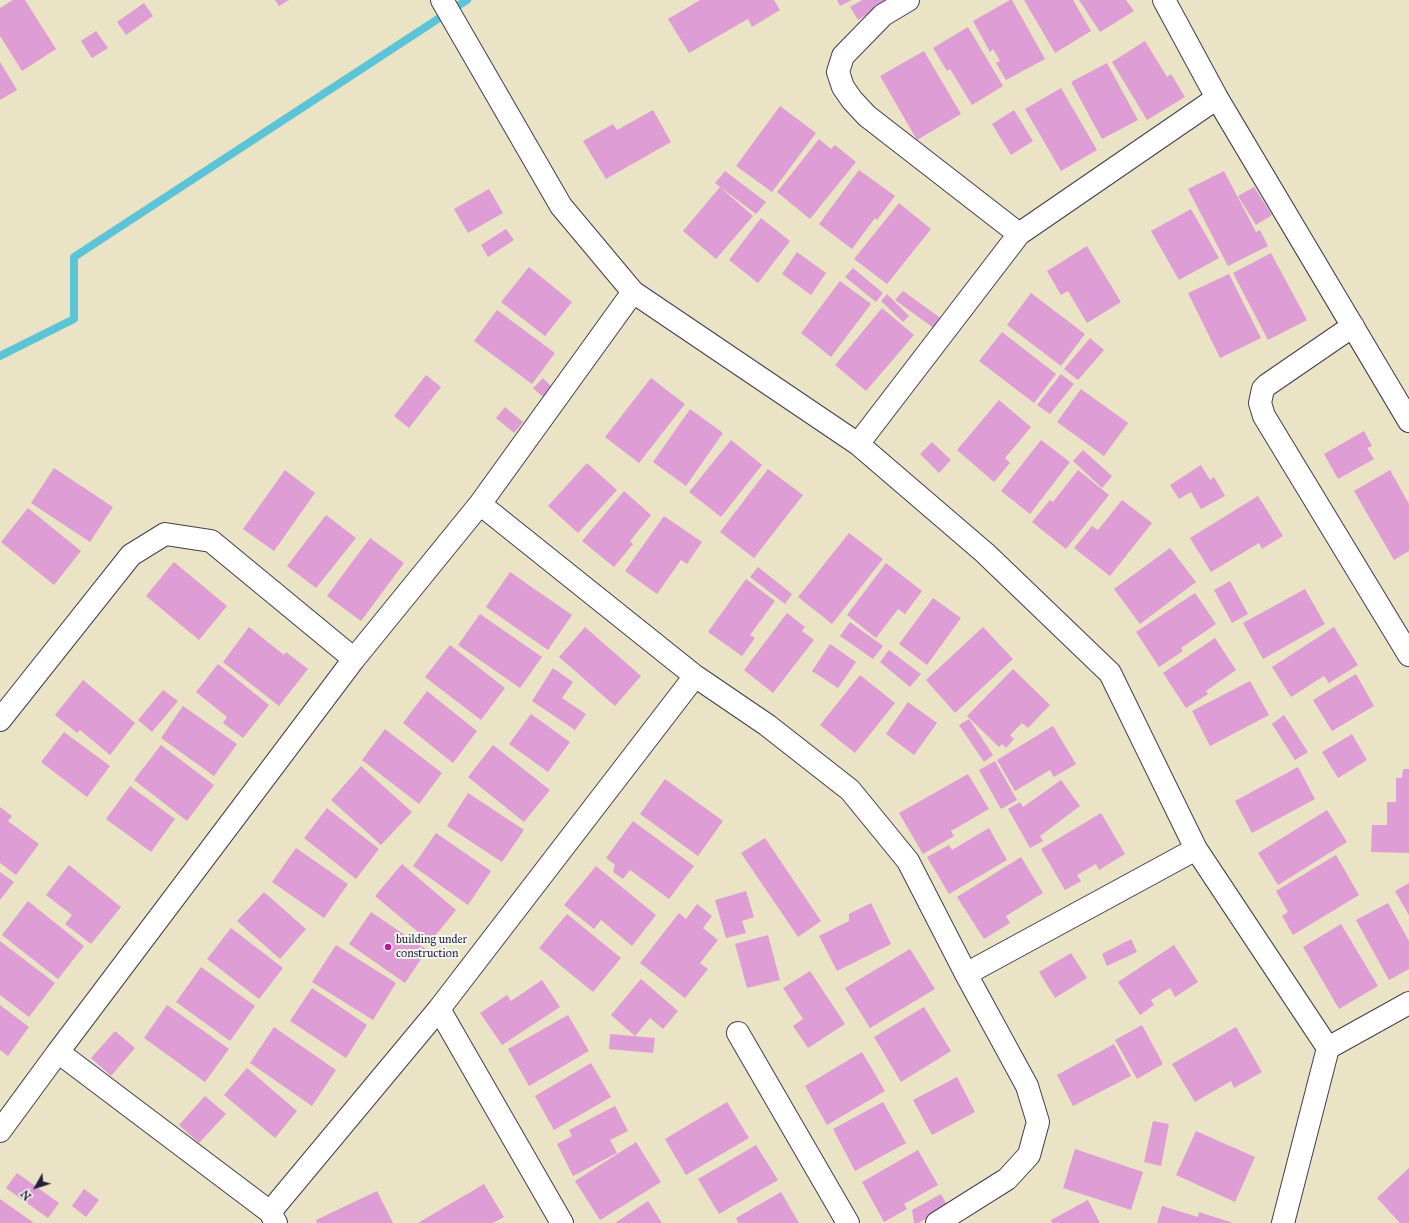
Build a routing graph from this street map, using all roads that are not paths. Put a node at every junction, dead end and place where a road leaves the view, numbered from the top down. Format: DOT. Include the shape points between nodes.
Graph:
graph roads {
  1 [pos="442,0"];
  2 [pos="908,0"];
  3 [pos="1164,0"];
  4 [pos="1217,98"];
  5 [pos="1018,234"];
  6 [pos="633,292"];
  7 [pos="1352,326"];
  8 [pos="1409,421"];
  9 [pos="858,444"];
  10 [pos="480,504"];
  11 [pos="1409,655"];
  12 [pos="354,659"];
  13 [pos="695,676"];
  14 [pos="0,720"];
  15 [pos="1196,849"];
  16 [pos="966,974"];
  17 [pos="1409,1003"];
  18 [pos="439,1009"];
  19 [pos="738,1033"];
  20 [pos="1328,1048"];
  21 [pos="58,1052"];
  22 [pos="0,1131"];
  23 [pos="273,1218"];
  24 [pos="562,1223"];
  25 [pos="848,1223"];
  26 [pos="937,1223"];
  27 [pos="1283,1223"];
  1 -- 6 [label="street" via="560,206"];
  2 -- 5 [label="street" via="883,16 843,56 838,72 843,87 867,116"];
  3 -- 4 [label="street"];
  4 -- 5 [label="street"];
  4 -- 7 [label="street"];
  5 -- 9 [label="street"];
  6 -- 9 [label="street"];
  6 -- 10 [label="street"];
  7 -- 8 [label="street"];
  7 -- 11 [label="street" via="1263,389 1260,403 1264,416"];
  9 -- 15 [label="street" via="985,553 1110,673"];
  10 -- 12 [label="street"];
  10 -- 13 [label="street"];
  12 -- 14 [label="street" via="211,541 165,534 131,555"];
  12 -- 21 [label="street"];
  13 -- 16 [label="street" via="767,725 850,790 908,861"];
  13 -- 18 [label="street"];
  15 -- 16 [label="street"];
  15 -- 20 [label="street"];
  16 -- 26 [label="street" via="1027,1086 1038,1122 1029,1155 1007,1179"];
  17 -- 20 [label="street"];
  18 -- 23 [label="street"];
  18 -- 24 [label="street"];
  19 -- 25 [label="street"];
  20 -- 27 [label="street"];
  21 -- 22 [label="street"];
  21 -- 23 [label="street"];
}
